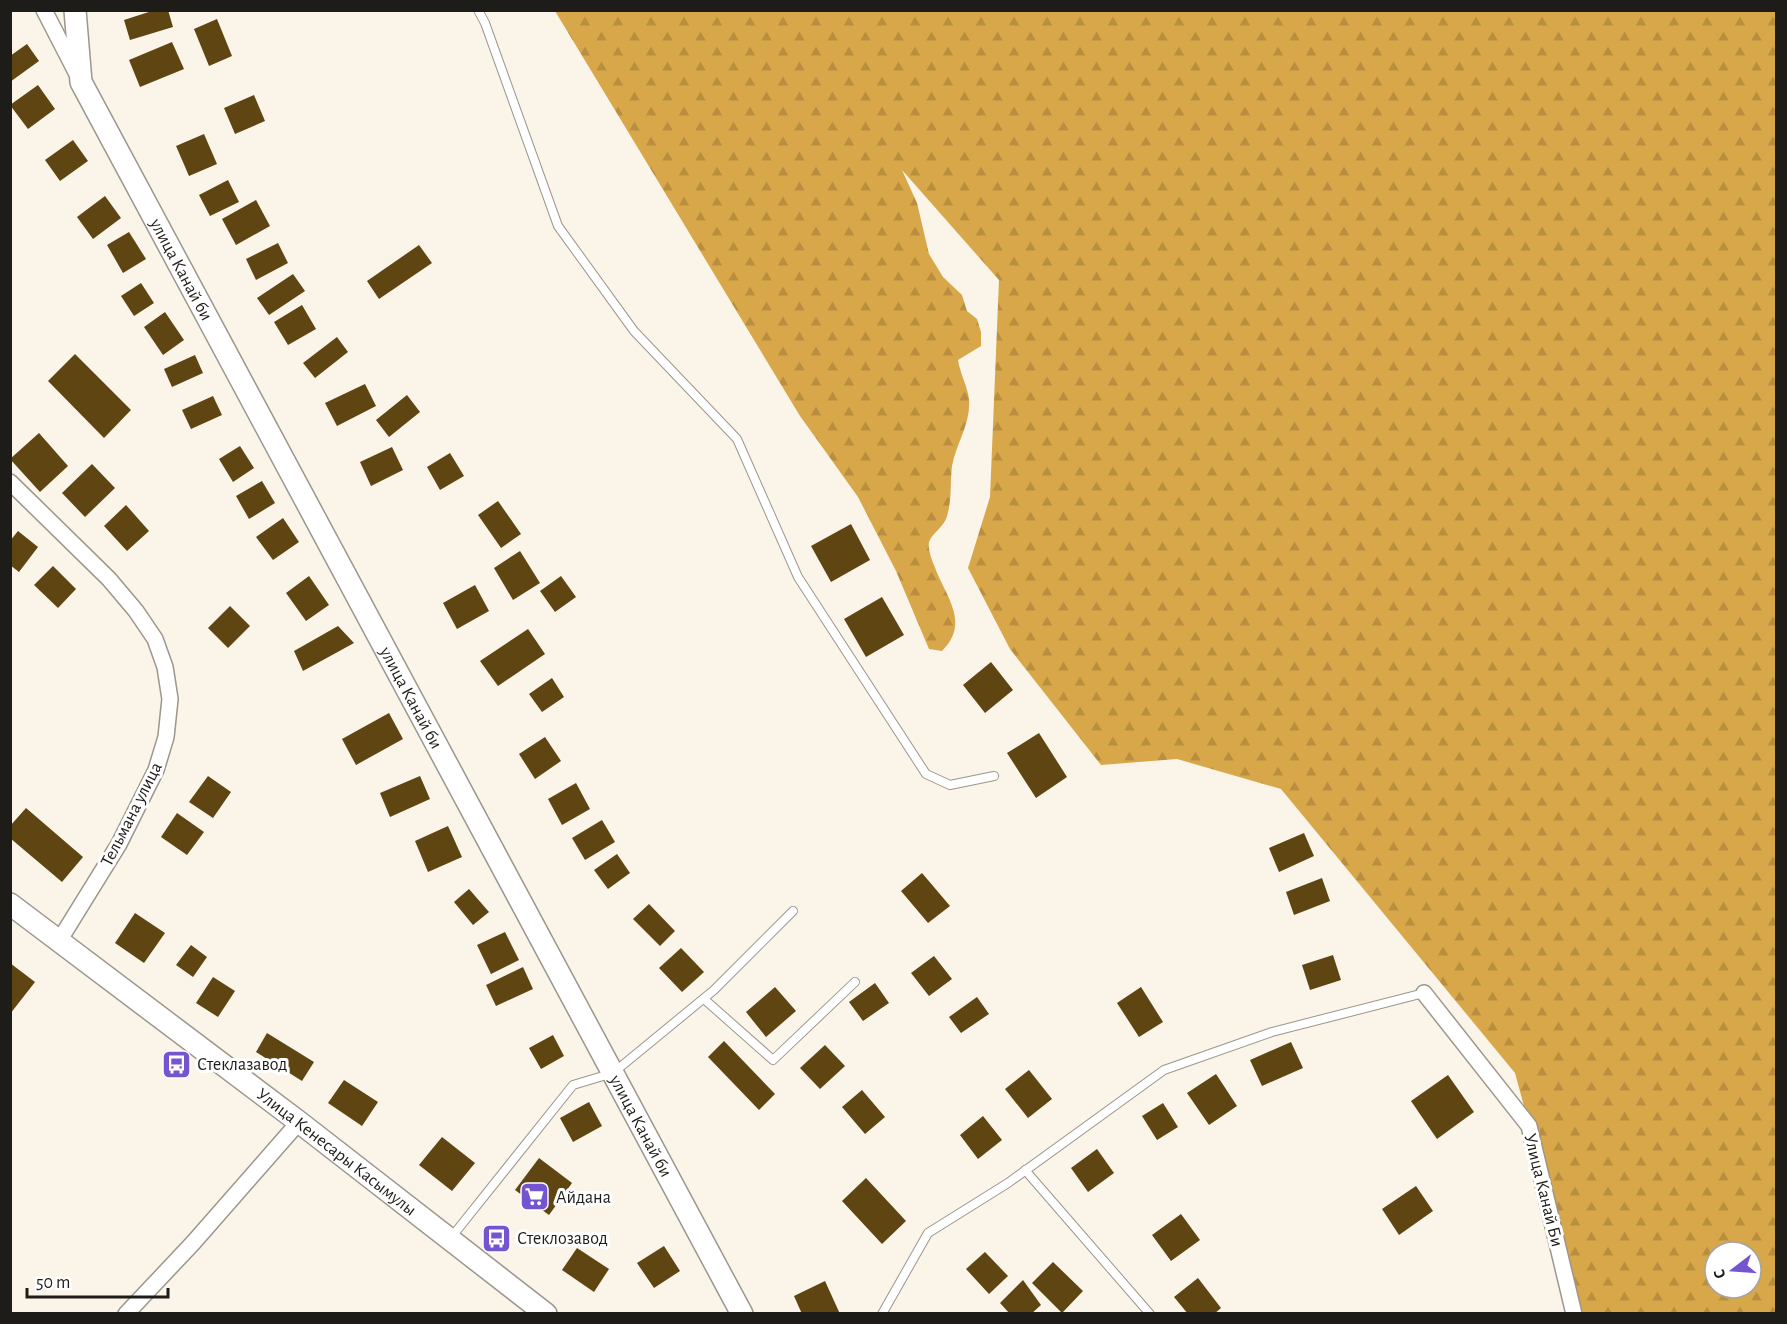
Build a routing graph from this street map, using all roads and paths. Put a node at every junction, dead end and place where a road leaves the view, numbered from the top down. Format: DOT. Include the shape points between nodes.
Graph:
graph roads {
  1 [pos="44,10"];
  2 [pos="75,10"];
  3 [pos="478,10"];
  4 [pos="81,82"];
  5 [pos="10,482"];
  6 [pos="994,776"];
  7 [pos="10,904"];
  8 [pos="793,911"];
  9 [pos="59,941"];
  10 [pos="855,982"];
  11 [pos="1424,993"];
  12 [pos="704,999"];
  13 [pos="613,1073"];
  14 [pos="299,1122"];
  15 [pos="1025,1170"];
  16 [pos="450,1239"];
  17 [pos="126,1314"];
  18 [pos="546,1314"];
  19 [pos="742,1314"];
  20 [pos="882,1314"];
  21 [pos="1150,1314"];
  22 [pos="1574,1314"];
  1 -- 4 [label="street, улица Канай би"];
  2 -- 4 [label="main road, улица Канай би"];
  3 -- 6 [label="lane" via="558,226 634,331 737,439 798,577 926,774 950,785"];
  4 -- 13 [label="main road, улица Канай би"];
  5 -- 9 [label="street, Тельмана улица" via="109,579 136,611 155,639 170,699 166,737 156,770 119,844"];
  7 -- 9 [label="main road, Улица Кенесары Касымулы"];
  8 -- 12 [label="lane"];
  9 -- 14 [label="main road, Улица Кенесары Касымулы"];
  10 -- 12 [label="lane" via="773,1060"];
  11 -- 15 [label="lane" via="1272,1032 1164,1070"];
  11 -- 22 [label="street, Улица Канай Би" via="1529,1126"];
  12 -- 13 [label="lane"];
  13 -- 16 [label="lane" via="573,1085"];
  13 -- 19 [label="main road, улица Канай би"];
  14 -- 16 [label="main road, Улица Кенесары Касымулы"];
  14 -- 17 [label="street"];
  15 -- 20 [label="lane" via="928,1233"];
  15 -- 21 [label="lane"];
  16 -- 18 [label="main road, Улица Кенесары Касымулы"];
}
